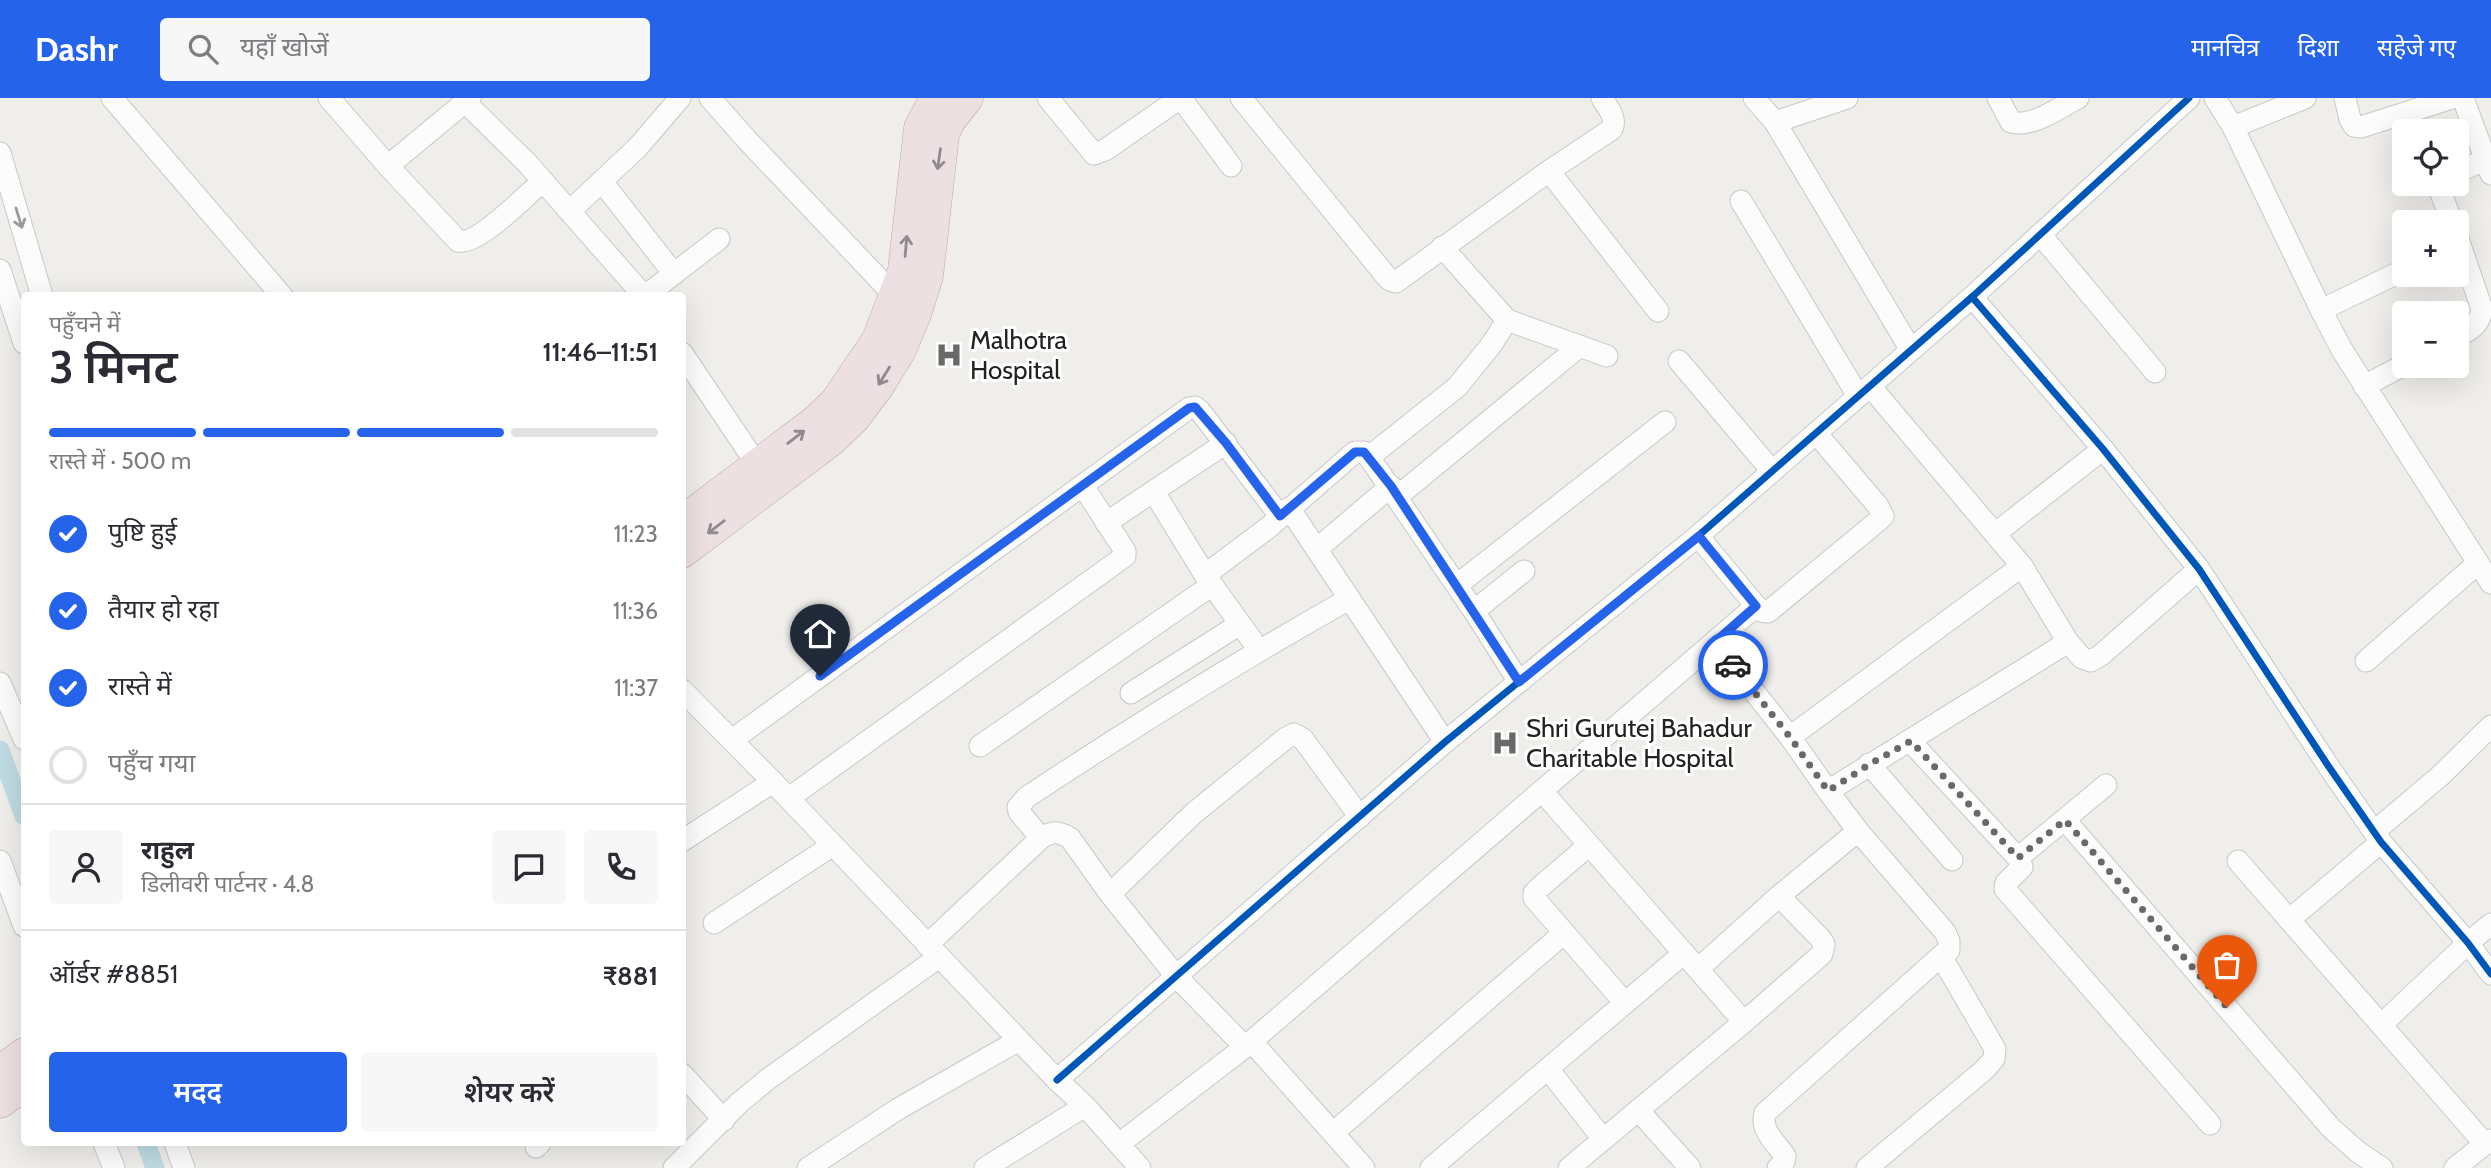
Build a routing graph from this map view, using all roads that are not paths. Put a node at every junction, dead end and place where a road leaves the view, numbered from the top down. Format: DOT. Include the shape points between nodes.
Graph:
graph roads {
  1 [pos="112,98"];
  2 [pos="329,98"];
  3 [pos="680,98"];
  4 [pos="710,98"];
  5 [pos="936,98"];
  6 [pos="967,98"];
  7 [pos="1048,98"];
  8 [pos="1181,98"];
  9 [pos="1241,98"];
  10 [pos="1602,98"];
  11 [pos="1755,98"];
  12 [pos="1847,98"];
  13 [pos="1998,98"];
  14 [pos="2078,98"];
  15 [pos="2189,98"];
  16 [pos="2215,98"];
  17 [pos="2305,98"];
  18 [pos="2345,98"];
  19 [pos="2452,98"];
  20 [pos="2463,98"];
  21 [pos="468,100"];
  22 [pos="1775,122"];
  23 [pos="2233,127"];
  24 [pos="0,153"];
  25 [pos="388,166"];
  26 [pos="1231,166"];
  27 [pos="2488,167"];
  28 [pos="2469,170"];
  29 [pos="1549,171"];
  30 [pos="543,181"];
  31 [pos="603,183"];
  32 [pos="1741,201"];
  33 [pos="570,211"];
  34 [pos="2040,234"];
  35 [pos="719,239"];
  36 [pos="1442,247"];
  37 [pos="0,270"];
  38 [pos="2469,273"];
  39 [pos="674,274"];
  40 [pos="2392,276"];
  41 [pos="41,292"];
  42 [pos="279,292"];
  43 [pos="641,292"];
  44 [pos="649,292"];
  45 [pos="895,297"];
  46 [pos="1972,297"];
  47 [pos="2321,310"];
  48 [pos="1658,311"];
  49 [pos="1507,320"];
  50 [pos="2469,329"];
  51 [pos="21,334"];
  52 [pos="1580,346"];
  53 [pos="1911,350"];
  54 [pos="1608,356"];
  55 [pos="686,359"];
  56 [pos="1679,362"];
  57 [pos="2392,371"];
  58 [pos="2155,372"];
  59 [pos="2364,386"];
  60 [pos="1864,391"];
  61 [pos="1665,422"];
  62 [pos="1816,433"];
  63 [pos="1226,443"];
  64 [pos="2103,449"];
  65 [pos="1369,457"];
  66 [pos="758,466"];
  67 [pos="1772,471"];
  68 [pos="1083,486"];
  69 [pos="1394,491"];
  70 [pos="1154,492"];
  71 [pos="1284,512"];
  72 [pos="686,519"];
  73 [pos="1106,523"];
  74 [pos="1996,533"];
  75 [pos="1699,536"];
  76 [pos="686,549"];
  77 [pos="1317,549"];
  78 [pos="2478,563"];
  79 [pos="2022,566"];
  80 [pos="2199,569"];
  81 [pos="1524,571"];
  82 [pos="1209,580"];
  83 [pos="2491,583"];
  84 [pos="1457,584"];
  85 [pos="1349,599"];
  86 [pos="1756,606"];
  87 [pos="1474,611"];
  88 [pos="1240,624"];
  89 [pos="1715,642"];
  90 [pos="2068,642"];
  91 [pos="1259,650"];
  92 [pos="2366,661"];
  93 [pos="1519,682"];
  94 [pos="0,683"];
  95 [pos="1131,693"];
  96 [pos="687,700"];
  97 [pos="2491,726"];
  98 [pos="21,733"];
  99 [pos="1790,737"];
  100 [pos="732,740"];
  101 [pos="1911,741"];
  102 [pos="1445,742"];
  103 [pos="980,746"];
  104 [pos="1870,764"];
  105 [pos="773,782"];
  106 [pos="2106,785"];
  107 [pos="1542,791"];
  108 [pos="1828,791"];
  109 [pos="789,799"];
  110 [pos="1360,817"];
  111 [pos="2065,820"];
  112 [pos="1858,831"];
  113 [pos="2378,836"];
  114 [pos="686,838"];
  115 [pos="1041,838"];
  116 [pos="833,845"];
  117 [pos="1589,845"];
  118 [pos="2018,858"];
  119 [pos="1952,859"];
  120 [pos="0,861"];
  121 [pos="2238,861"];
  122 [pos="1110,894"];
  123 [pos="1779,896"];
  124 [pos="21,918"];
  125 [pos="2288,920"];
  126 [pos="714,923"];
  127 [pos="2491,924"];
  128 [pos="1564,933"];
  129 [pos="2468,943"];
  130 [pos="933,951"];
  131 [pos="1684,953"];
  132 [pos="1941,956"];
  133 [pos="1698,969"];
  134 [pos="2491,974"];
  135 [pos="1176,976"];
  136 [pos="1625,1003"];
  137 [pos="1744,1022"];
  138 [pos="2382,1024"];
  139 [pos="1020,1040"];
  140 [pos="1248,1045"];
  141 [pos="21,1056"];
  142 [pos="1548,1069"];
  143 [pos="0,1072"];
  144 [pos="686,1078"];
  145 [pos="1057,1080"];
  146 [pos="21,1087"];
  147 [pos="0,1102"];
  148 [pos="1085,1106"];
  149 [pos="1638,1110"];
  150 [pos="724,1120"];
  151 [pos="2210,1124"];
  152 [pos="1333,1133"];
  153 [pos="1604,1139"];
  154 [pos="2488,1142"];
  155 [pos="1119,1144"];
  156 [pos="105,1146"];
  157 [pos="176,1146"];
  158 [pos="676,1156"];
  159 [pos="114,1168"];
  160 [pos="184,1168"];
  161 [pos="808,1168"];
  162 [pos="985,1168"];
  163 [pos="1140,1168"];
  164 [pos="1364,1168"];
  165 [pos="1432,1168"];
  166 [pos="1569,1168"];
  167 [pos="1690,1168"];
  168 [pos="1778,1168"];
  169 [pos="1867,1168"];
  170 [pos="2382,1168"];
  171 [pos="2455,1168"];
  1 -- 42 [label="street"];
  2 -- 25 [label="street"];
  3 -- 31 [label="street"];
  4 -- 45 [label="street"];
  45 -- 5 [label="highway, one-way" via="904,271 920,128"];
  6 -- 76 [label="highway, one-way" via="943,135 927,276 900,350 878,386 831,440"];
  7 -- 8 [label="street" via="1094,154"];
  8 -- 26 [label="street"];
  9 -- 36 [label="street" via="1390,280 1402,279"];
  10 -- 29 [label="street" via="1613,116 1612,129"];
  11 -- 22 [label="street"];
  12 -- 22 [label="street"];
  13 -- 14 [label="street" via="2011,122 2018,124"];
  15 -- 34 [label="street"];
  16 -- 23 [label="street"];
  17 -- 23 [label="street"];
  18 -- 19 [label="street" via="2350,119 2361,127"];
  20 -- 27 [label="street"];
  21 -- 25 [label="street"];
  21 -- 30 [label="street"];
  22 -- 53 [label="street"];
  23 -- 47 [label="street"];
  24 -- 41 [label="street, one-way"];
  25 -- 30 [label="street" via="452,237 464,242 484,232"];
  27 -- 28 [label="street"];
  29 -- 36 [label="street"];
  29 -- 48 [label="street"];
  30 -- 33 [label="street"];
  31 -- 33 [label="street"];
  31 -- 39 [label="street"];
  32 -- 60 [label="street"];
  33 -- 43 [label="street"];
  34 -- 46 [label="street"];
  34 -- 58 [label="street"];
  35 -- 39 [label="street"];
  36 -- 49 [label="street"];
  37 -- 51 [label="street"];
  38 -- 50 [label="street" via="2482,309 2476,325"];
  39 -- 44 [label="street"];
  40 -- 47 [label="street"];
  66 -- 45 [label="highway, one-way" via="836,402 878,340"];
  46 -- 53 [label="street"];
  46 -- 64 [label="street"];
  47 -- 59 [label="street"];
  49 -- 52 [label="street"];
  49 -- 65 [label="street" via="1457,387"];
  52 -- 54 [label="street"];
  52 -- 69 [label="street"];
  53 -- 60 [label="street"];
  55 -- 66 [label="street"];
  56 -- 67 [label="street"];
  57 -- 59 [label="street"];
  59 -- 78 [label="street"];
  60 -- 62 [label="street"];
  60 -- 74 [label="street"];
  61 -- 84 [label="street"];
  62 -- 67 [label="street"];
  62 -- 86 [label="street" via="1882,516 1774,609 1761,611"];
  63 -- 68 [label="street" via="1200,411 1189,408"];
  63 -- 70 [label="street"];
  63 -- 71 [label="street"];
  64 -- 74 [label="street"];
  64 -- 80 [label="street"];
  65 -- 69 [label="street"];
  65 -- 71 [label="street" via="1355,452"];
  66 -- 72 [label="highway"];
  67 -- 75 [label="street"];
  68 -- 73 [label="street"];
  68 -- 100 [label="street"];
  69 -- 77 [label="street"];
  69 -- 84 [label="street"];
  70 -- 73 [label="street"];
  70 -- 82 [label="street"];
  71 -- 77 [label="street"];
  71 -- 82 [label="street"];
  73 -- 109 [label="street" via="1125,551 1119,562"];
  74 -- 79 [label="street"];
  75 -- 86 [label="street"];
  75 -- 93 [label="street"];
  77 -- 85 [label="street"];
  78 -- 83 [label="street"];
  78 -- 92 [label="street"];
  79 -- 90 [label="street"];
  79 -- 99 [label="street"];
  80 -- 90 [label="street" via="2101,655 2082,658"];
  80 -- 113 [label="street"];
  81 -- 87 [label="street"];
  82 -- 88 [label="street"];
  82 -- 103 [label="street"];
  84 -- 87 [label="street"];
  85 -- 91 [label="street"];
  85 -- 102 [label="street"];
  86 -- 89 [label="street"];
  87 -- 93 [label="street"];
  88 -- 91 [label="street"];
  88 -- 95 [label="street"];
  89 -- 99 [label="street"];
  89 -- 107 [label="street"];
  90 -- 101 [label="street"];
  91 -- 115 [label="street" via="1027,797 1019,812"];
  93 -- 102 [label="street"];
  94 -- 98 [label="street"];
  96 -- 100 [label="street"];
  97 -- 113 [label="street"];
  99 -- 108 [label="street"];
  100 -- 105 [label="street"];
  101 -- 104 [label="street"];
  101 -- 118 [label="street"];
  102 -- 110 [label="street"];
  104 -- 108 [label="street"];
  104 -- 119 [label="street"];
  105 -- 109 [label="street"];
  105 -- 114 [label="street"];
  106 -- 111 [label="street"];
  107 -- 117 [label="street"];
  107 -- 140 [label="street"];
  108 -- 112 [label="street"];
  109 -- 116 [label="street"];
  110 -- 122 [label="street" via="1303,739 1294,734 1194,813"];
  110 -- 135 [label="street"];
  111 -- 118 [label="street"];
  111 -- 170 [label="street" via="2331,1128"];
  112 -- 123 [label="street"];
  112 -- 132 [label="street" via="1945,932 1949,950"];
  113 -- 125 [label="street"];
  113 -- 129 [label="street"];
  115 -- 122 [label="street" via="1053,831 1070,838"];
  115 -- 130 [label="street"];
  116 -- 126 [label="street"];
  116 -- 130 [label="street"];
  117 -- 128 [label="street" via="1534,893"];
  117 -- 131 [label="street"];
  118 -- 151 [label="street" via="2022,867 2005,889"];
  120 -- 124 [label="street"];
  121 -- 125 [label="street"];
  122 -- 135 [label="street"];
  123 -- 133 [label="street"];
  123 -- 137 [label="street" via="1821,938 1824,949"];
  125 -- 138 [label="street"];
  127 -- 129 [label="street"];
  128 -- 136 [label="street"];
  128 -- 152 [label="street"];
  129 -- 134 [label="street"];
  129 -- 138 [label="street"];
  130 -- 139 [label="street"];
  130 -- 150 [label="street" via="739,1102"];
  131 -- 133 [label="street"];
  131 -- 136 [label="street"];
  132 -- 168 [label="street" via="1765,1113 1764,1129 1785,1156"];
  132 -- 169 [label="street" via="1995,1049 1994,1059"];
  133 -- 137 [label="street"];
  135 -- 140 [label="street"];
  135 -- 145 [label="street"];
  136 -- 142 [label="street"];
  137 -- 149 [label="street"];
  138 -- 154 [label="street"];
  139 -- 145 [label="street"];
  139 -- 161 [label="street" via="898,1109"];
  140 -- 152 [label="street"];
  140 -- 155 [label="street"];
  141 -- 143 [label="highway"];
  142 -- 153 [label="street"];
  142 -- 165 [label="street"];
  144 -- 150 [label="street"];
  145 -- 148 [label="street"];
  146 -- 147 [label="highway"];
  148 -- 155 [label="street"];
  148 -- 162 [label="street"];
  149 -- 153 [label="street"];
  149 -- 167 [label="street"];
  150 -- 158 [label="street"];
  152 -- 164 [label="street"];
  153 -- 166 [label="street"];
  154 -- 171 [label="street"];
  155 -- 163 [label="street"];
  156 -- 159 [label="street"];
  157 -- 160 [label="street"];
}
